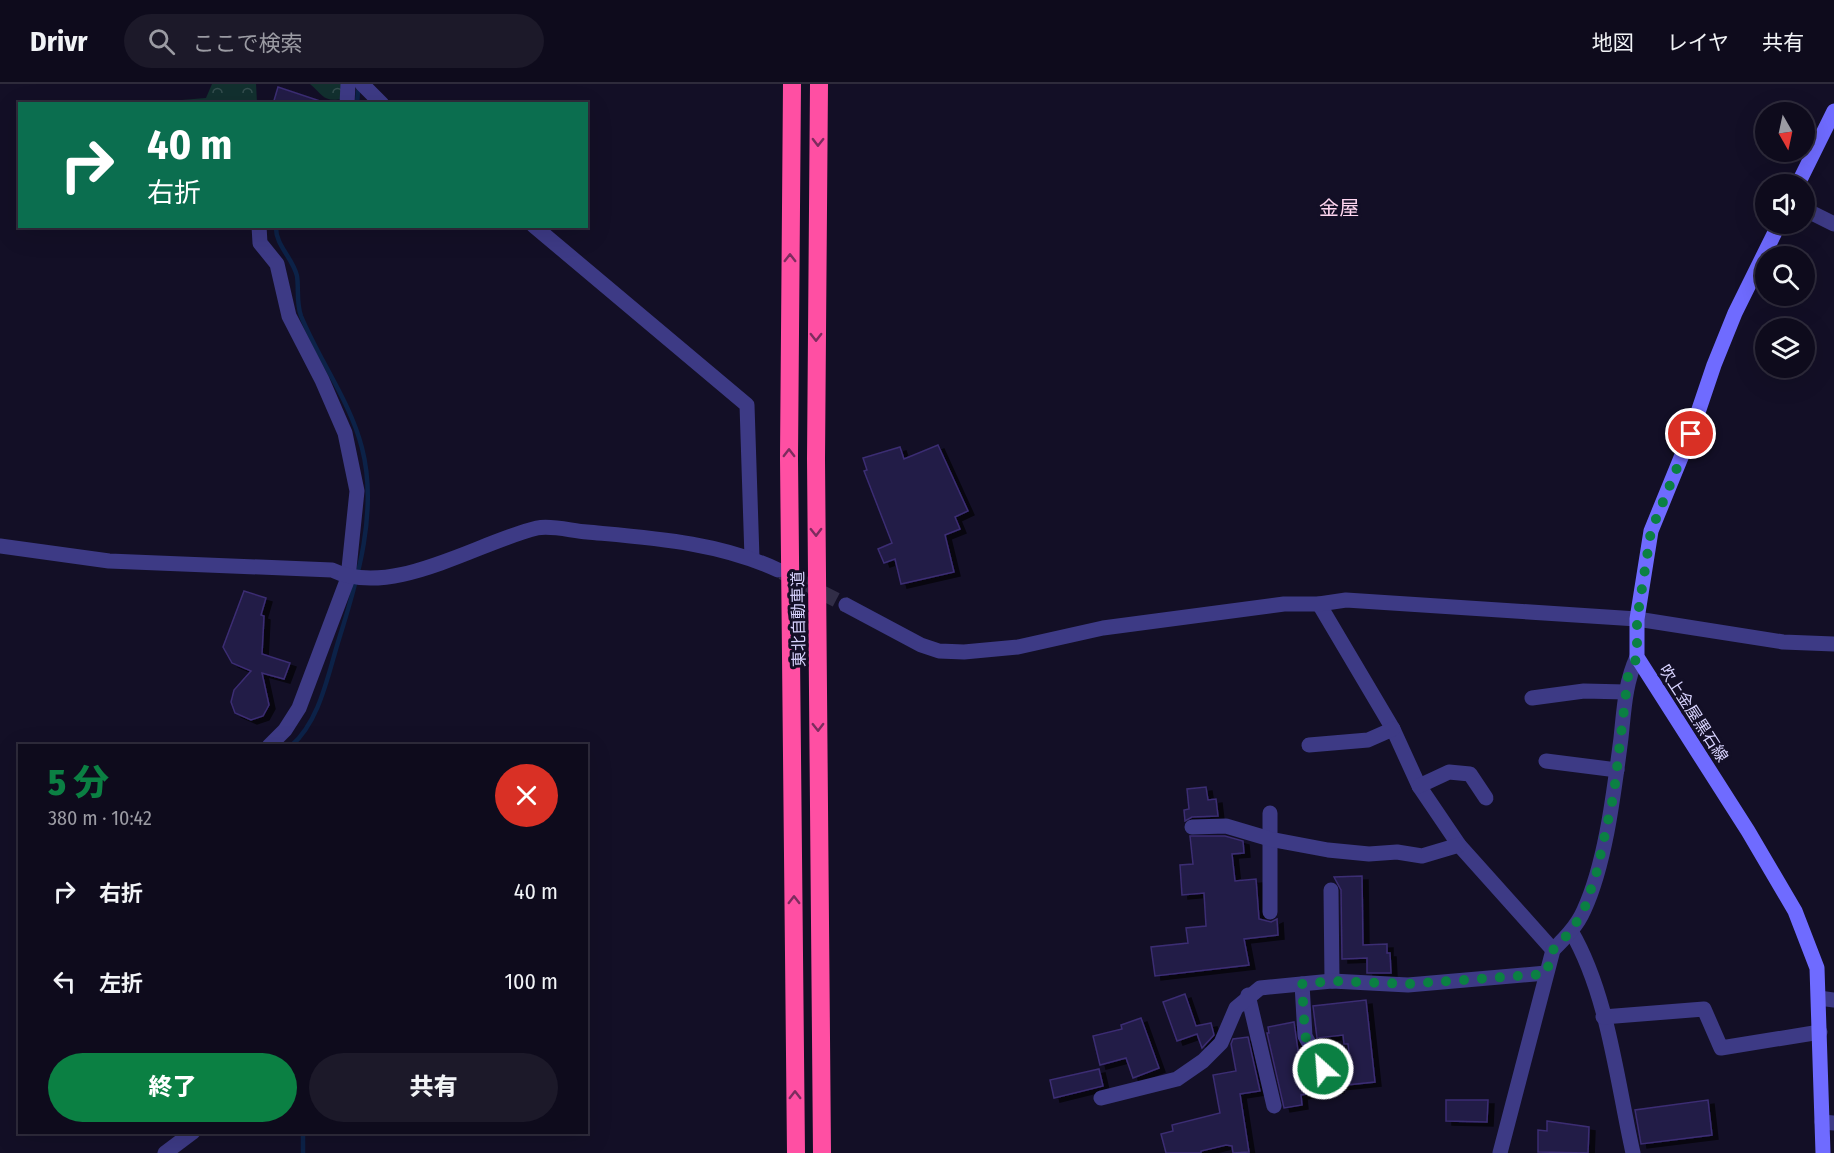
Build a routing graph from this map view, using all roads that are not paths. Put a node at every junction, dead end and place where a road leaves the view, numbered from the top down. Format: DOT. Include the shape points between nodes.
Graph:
graph roads {
  1 [pos="348,84"];
  2 [pos="362,84"];
  3 [pos="792,84"];
  4 [pos="819,84"];
  5 [pos="347,102"];
  6 [pos="380,102"];
  7 [pos="1834,111"];
  8 [pos="1803,174"];
  9 [pos="1815,214"];
  10 [pos="1834,224"];
  11 [pos="259,228"];
  12 [pos="536,228"];
  13 [pos="1774,234"];
  14 [pos="0,546"];
  15 [pos="752,558"];
  16 [pos="778,570"];
  17 [pos="354,578"];
  18 [pos="1318,604"];
  19 [pos="846,605"];
  20 [pos="1637,620"];
  21 [pos="1834,644"];
  22 [pos="1637,657"];
  23 [pos="1626,692"];
  24 [pos="1532,698"];
  25 [pos="1393,729"];
  26 [pos="271,744"];
  27 [pos="1309,745"];
  28 [pos="1546,761"];
  29 [pos="1617,770"];
  30 [pos="1419,786"];
  31 [pos="1486,798"];
  32 [pos="1270,813"];
  33 [pos="1192,827"];
  34 [pos="1270,839"];
  35 [pos="1459,845"];
  36 [pos="1331,890"];
  37 [pos="1270,912"];
  38 [pos="1571,931"];
  39 [pos="1553,950"];
  40 [pos="1546,974"];
  41 [pos="1332,981"];
  42 [pos="1302,984"];
  43 [pos="1248,995"];
  44 [pos="1826,999"];
  45 [pos="1603,1017"];
  46 [pos="1820,1032"];
  47 [pos="1323,1069"];
  48 [pos="1101,1098"];
  49 [pos="1274,1106"];
  50 [pos="1828,1123"];
  51 [pos="190,1134"];
  52 [pos="165,1153"];
  53 [pos="796,1153"];
  54 [pos="822,1153"];
  55 [pos="1500,1153"];
  56 [pos="1633,1153"];
  57 [pos="1823,1153"];
  1 -- 5 [label="street"];
  2 -- 6 [label="street"];
  53 -- 3 [label="highway, 東北自動車道, one-way" via="789,458"];
  4 -- 54 [label="highway, 東北自動車道, one-way" via="816,459"];
  7 -- 8 [label="main road"];
  9 -- 10 [label="street"];
  11 -- 17 [label="street" via="260,243 278,264 289,316 345,433 357,491"];
  12 -- 15 [label="street" via="747,405"];
  13 -- 20 [label="main road, 吹上金屋黒石線" via="1731,323 1651,531"];
  14 -- 17 [label="street" via="108,561 332,570"];
  15 -- 16 [label="street"];
  15 -- 17 [label="street" via="684,542 539,527 415,570 379,578"];
  17 -- 26 [label="street" via="298,708"];
  18 -- 19 [label="street" via="1284,604 1103,628 1018,647 964,652 939,651 921,645"];
  18 -- 20 [label="street" via="1346,600"];
  18 -- 25 [label="street"];
  20 -- 21 [label="street" via="1783,642"];
  20 -- 22 [label="main road, 吹上金屋黒石線"];
  22 -- 23 [label="street"];
  22 -- 44 [label="main road, 吹上金屋黒石線" via="1795,911"];
  23 -- 24 [label="street" via="1584,691"];
  23 -- 29 [label="street"];
  25 -- 27 [label="street" via="1368,740"];
  25 -- 30 [label="street"];
  28 -- 29 [label="street"];
  29 -- 38 [label="street" via="1597,871 1584,910"];
  30 -- 31 [label="street" via="1449,772 1470,774"];
  30 -- 35 [label="street"];
  32 -- 34 [label="street"];
  33 -- 34 [label="street" via="1226,826"];
  34 -- 35 [label="street" via="1328,850 1422,856"];
  34 -- 37 [label="street"];
  35 -- 39 [label="street"];
  36 -- 41 [label="street"];
  38 -- 39 [label="street"];
  38 -- 45 [label="street" via="1584,953"];
  39 -- 40 [label="street"];
  40 -- 41 [label="street" via="1408,984"];
  40 -- 55 [label="street"];
  41 -- 42 [label="street"];
  42 -- 43 [label="street" via="1260,988"];
  42 -- 47 [label="street" via="1305,1036"];
  43 -- 48 [label="street" via="1236,1008 1221,1043 1203,1062 1177,1079"];
  43 -- 49 [label="street"];
  44 -- 46 [label="main road, 吹上金屋黒石線"];
  45 -- 46 [label="street" via="1704,1009 1721,1048"];
  45 -- 56 [label="street"];
  46 -- 50 [label="main road, 吹上金屋黒石線"];
  50 -- 57 [label="main road, 吹上金屋黒石線"];
  51 -- 52 [label="street"];
}
